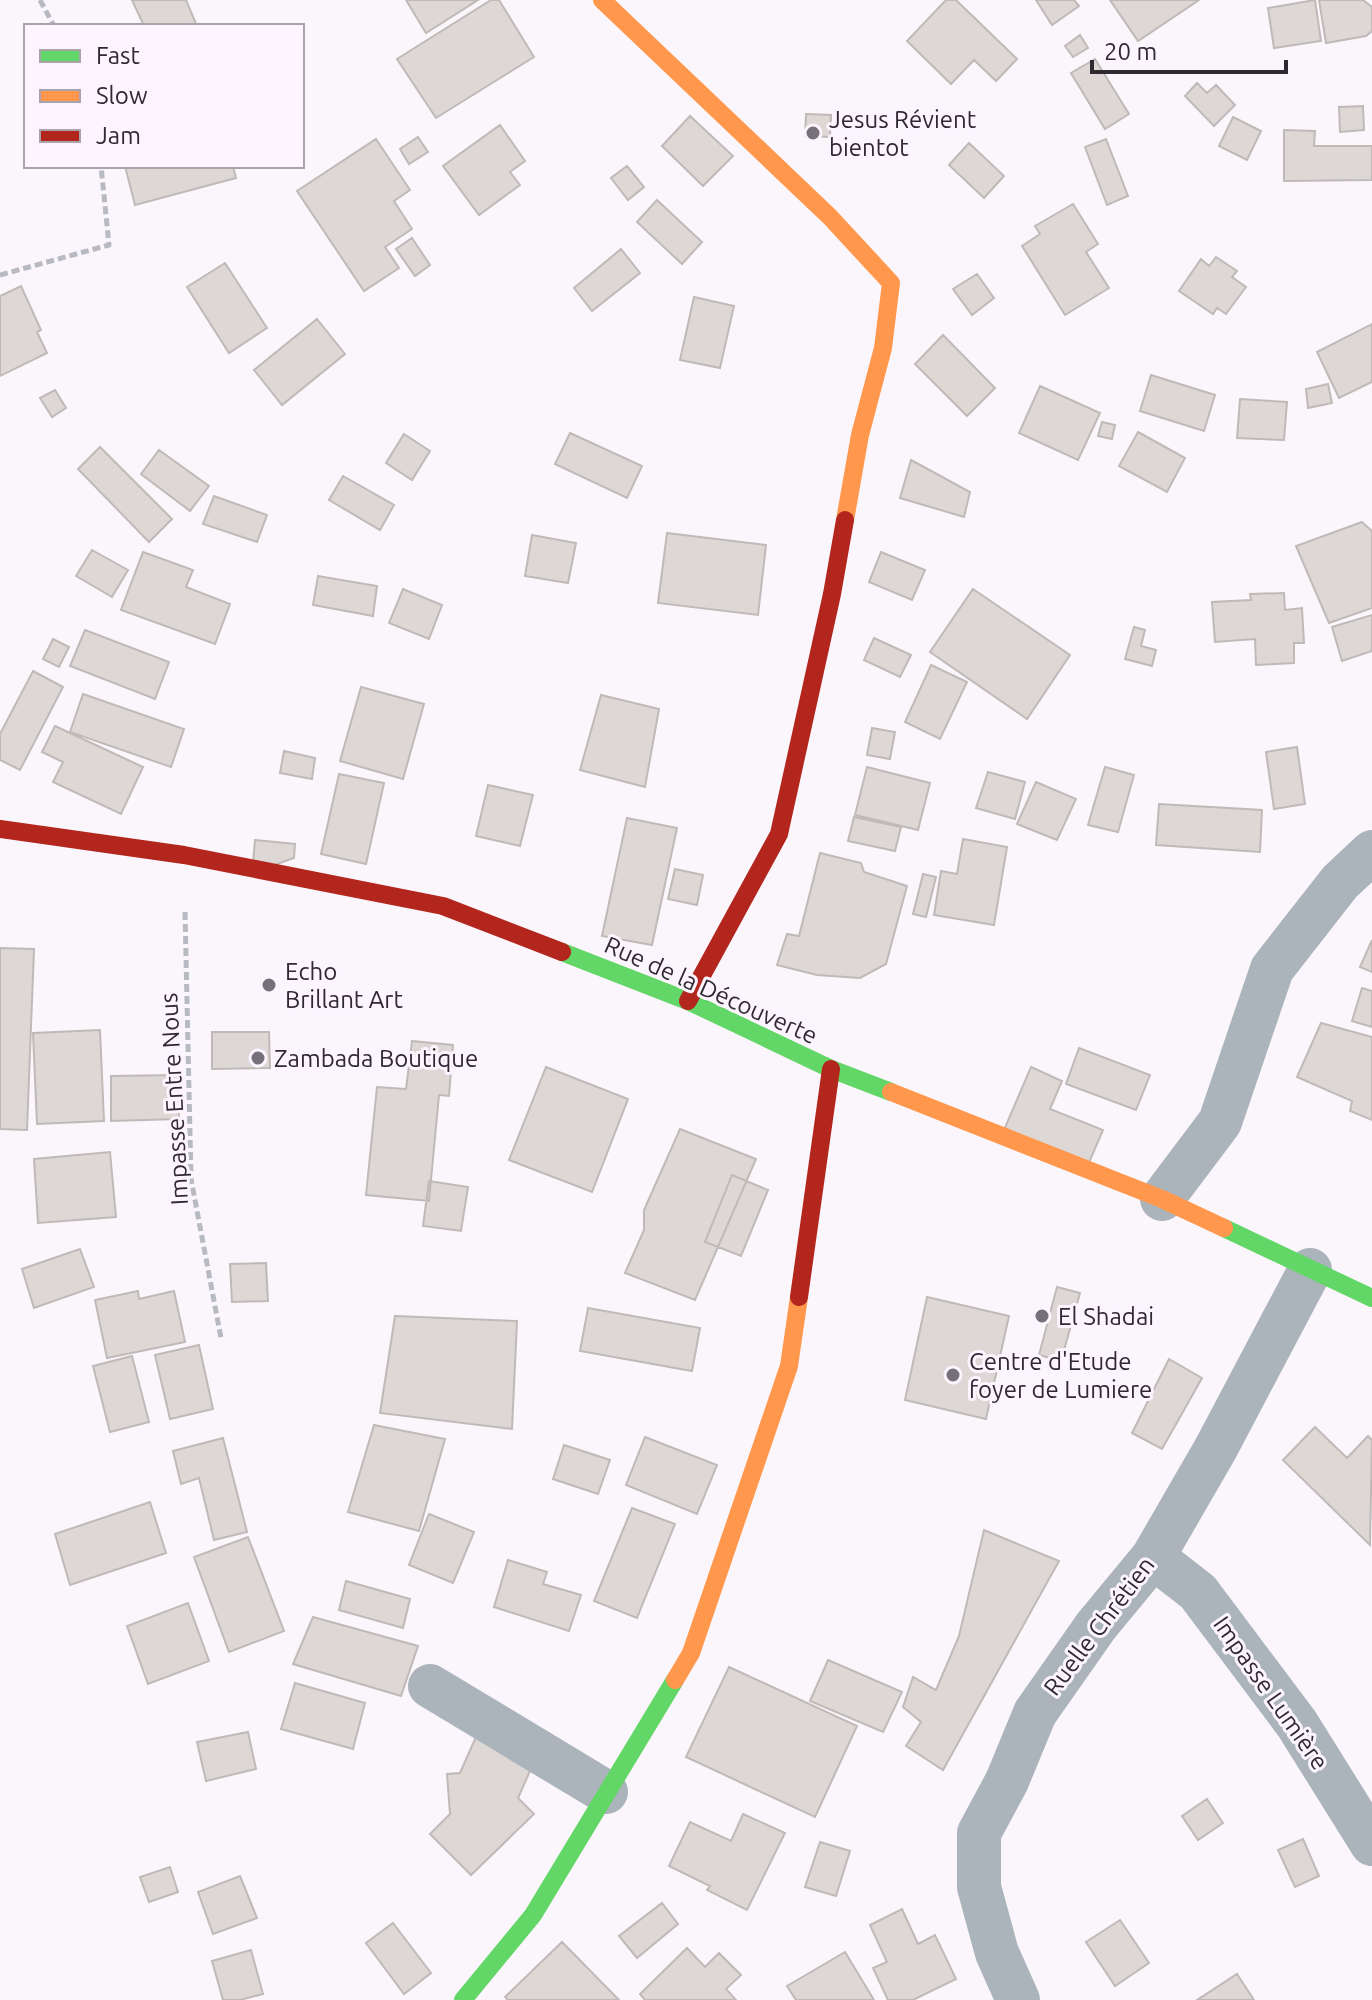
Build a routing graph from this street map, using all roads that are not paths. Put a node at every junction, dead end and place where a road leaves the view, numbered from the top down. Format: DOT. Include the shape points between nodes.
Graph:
graph roads {
  1 [pos="602,0"];
  2 [pos="0,829"];
  3 [pos="1372,852"];
  4 [pos="688,1001"];
  5 [pos="831,1069"];
  6 [pos="1162,1199"];
  7 [pos="1310,1270"];
  8 [pos="1372,1298"];
  9 [pos="1153,1557"];
  10 [pos="430,1686"];
  11 [pos="606,1792"];
  12 [pos="1372,1844"];
  13 [pos="463,2000"];
  14 [pos="1018,2000"];
  1 -- 4 [label="street" via="830,217 891,283 883,348 860,435 832,594 779,834"];
  2 -- 4 [label="street, Rue de la Découverte" via="184,855 443,906"];
  3 -- 6 [label="street" via="1340,882 1272,969 1220,1122"];
  4 -- 5 [label="street, Rue de la Découverte"];
  5 -- 6 [label="street, Rue de la Découverte"];
  5 -- 11 [label="street" via="789,1366 691,1653"];
  6 -- 7 [label="street, Rue de la Découverte"];
  7 -- 8 [label="street, Rue de la Découverte"];
  7 -- 9 [label="street, Ruelle Chrétien"];
  9 -- 12 [label="street, Impasse Lumière" via="1198,1592 1297,1724"];
  9 -- 14 [label="street, Ruelle Chrétien" via="1035,1713 979,1833 979,1887 997,1953"];
  10 -- 11 [label="street"];
  11 -- 13 [label="street" via="533,1915"];
}
